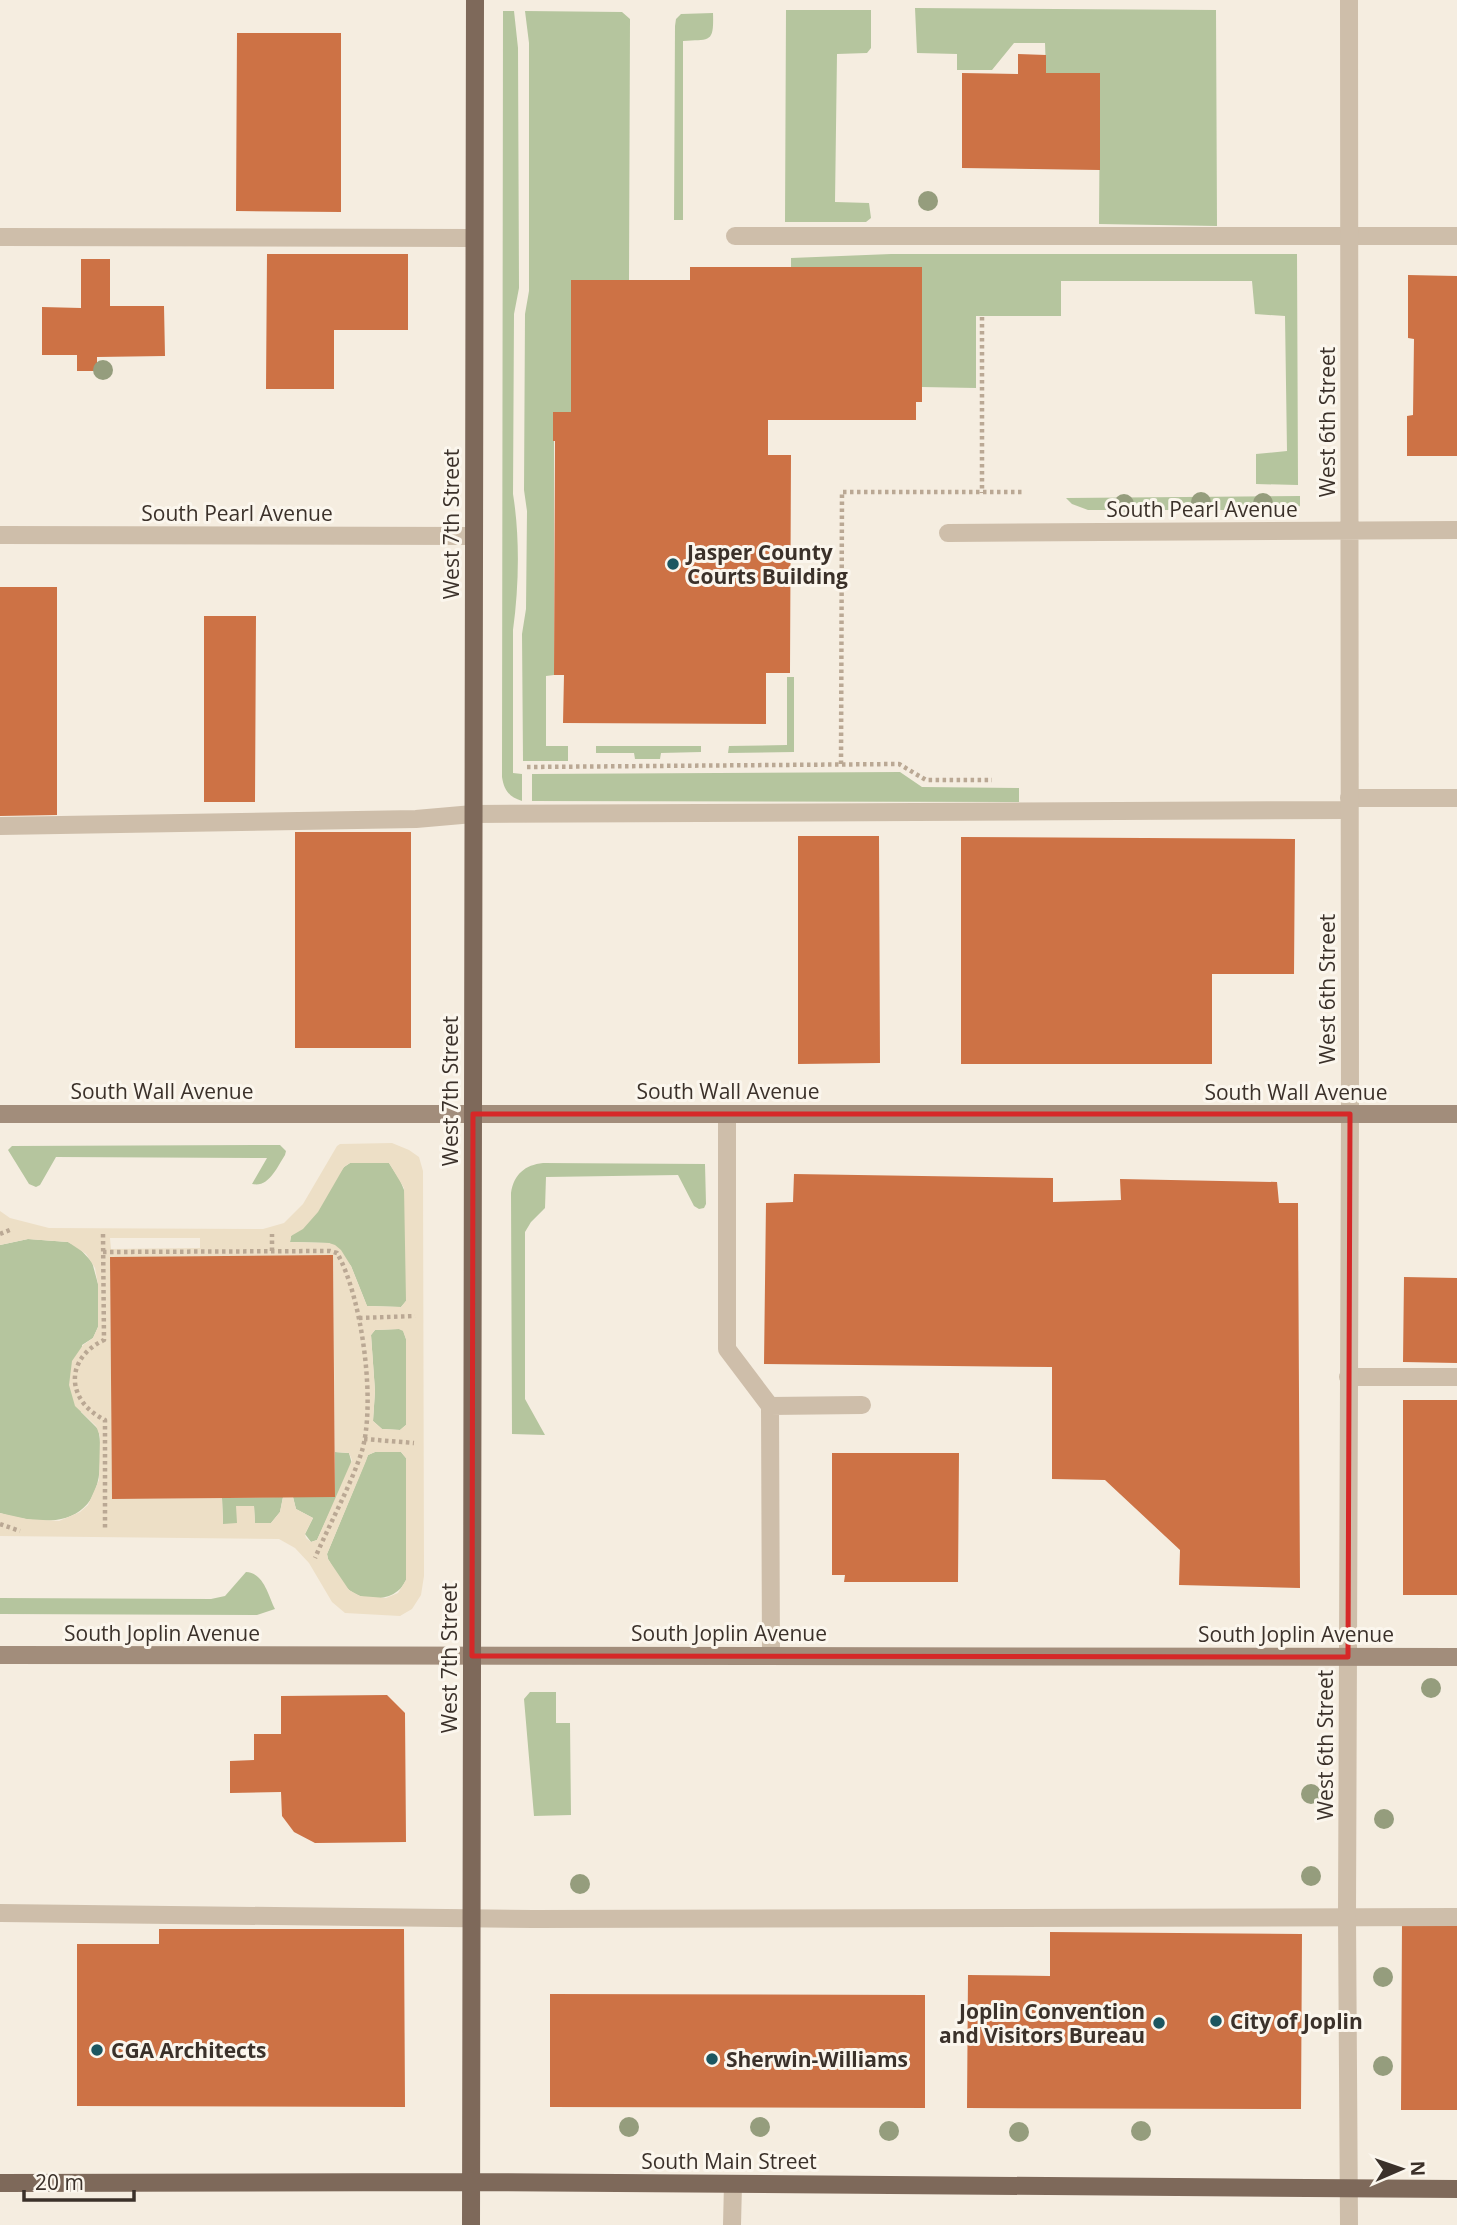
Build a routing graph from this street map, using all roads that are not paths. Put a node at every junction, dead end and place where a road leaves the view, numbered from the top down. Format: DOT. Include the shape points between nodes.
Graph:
graph roads {
  1 [pos="475,0"];
  2 [pos="1349,0"];
  3 [pos="735,236"];
  4 [pos="1349,236"];
  5 [pos="1457,236"];
  6 [pos="0,237"];
  7 [pos="474,238"];
  8 [pos="1457,530"];
  9 [pos="1350,531"];
  10 [pos="948,533"];
  11 [pos="0,535"];
  12 [pos="473,536"];
  13 [pos="1457,798"];
  14 [pos="1349,804"];
  15 [pos="473,814"];
  16 [pos="0,826"];
  17 [pos="0,1114"];
  18 [pos="473,1114"];
  19 [pos="727,1114"];
  20 [pos="1350,1114"];
  21 [pos="1457,1114"];
  22 [pos="1348,1377"];
  23 [pos="1457,1377"];
  24 [pos="862,1405"];
  25 [pos="770,1406"];
  26 [pos="0,1655"];
  27 [pos="472,1656"];
  28 [pos="771,1656"];
  29 [pos="1348,1657"];
  30 [pos="1457,1657"];
  31 [pos="0,1913"];
  32 [pos="1347,1917"];
  33 [pos="1457,1917"];
  34 [pos="472,1919"];
  35 [pos="471,2182"];
  36 [pos="0,2183"];
  37 [pos="733,2184"];
  38 [pos="1349,2189"];
  39 [pos="1457,2189"];
  40 [pos="471,2225"];
  41 [pos="732,2225"];
  42 [pos="1349,2225"];
  1 -- 7 [label="main road, West 7th Street"];
  2 -- 4 [label="street, West 6th Street"];
  3 -- 4 [label="street"];
  4 -- 5 [label="street"];
  4 -- 9 [label="street, West 6th Street"];
  6 -- 7 [label="street"];
  7 -- 12 [label="main road, West 7th Street"];
  8 -- 9 [label="street, South Pearl Avenue"];
  9 -- 10 [label="street, South Pearl Avenue"];
  9 -- 14 [label="street, West 6th Street"];
  11 -- 12 [label="street, South Pearl Avenue"];
  12 -- 15 [label="main road, West 7th Street"];
  13 -- 14 [label="street"];
  14 -- 15 [label="street"];
  14 -- 20 [label="street, West 6th Street"];
  15 -- 16 [label="street"];
  15 -- 18 [label="main road, West 7th Street"];
  17 -- 18 [label="street, South Wall Avenue"];
  18 -- 19 [label="street, South Wall Avenue"];
  18 -- 27 [label="main road, West 7th Street"];
  19 -- 20 [label="street, South Wall Avenue"];
  19 -- 25 [label="street" via="727,1349"];
  20 -- 21 [label="street, South Wall Avenue"];
  20 -- 22 [label="street, West 6th Street"];
  22 -- 23 [label="street"];
  22 -- 29 [label="street, West 6th Street"];
  24 -- 25 [label="street"];
  25 -- 28 [label="street"];
  26 -- 27 [label="street, South Joplin Avenue"];
  27 -- 28 [label="street, South Joplin Avenue"];
  27 -- 34 [label="main road, West 7th Street"];
  28 -- 29 [label="street, South Joplin Avenue"];
  29 -- 30 [label="street, South Joplin Avenue"];
  29 -- 32 [label="street, West 6th Street"];
  31 -- 34 [label="street"];
  32 -- 33 [label="street"];
  32 -- 34 [label="street"];
  32 -- 38 [label="street, West 6th Street"];
  34 -- 35 [label="main road, West 7th Street"];
  35 -- 36 [label="main road, South Main Street"];
  35 -- 37 [label="main road, South Main Street"];
  35 -- 40 [label="main road, West 7th Street"];
  37 -- 38 [label="main road, South Main Street"];
  37 -- 41 [label="street"];
  38 -- 39 [label="main road, South Main Street"];
  38 -- 42 [label="street, West 6th Street"];
}
